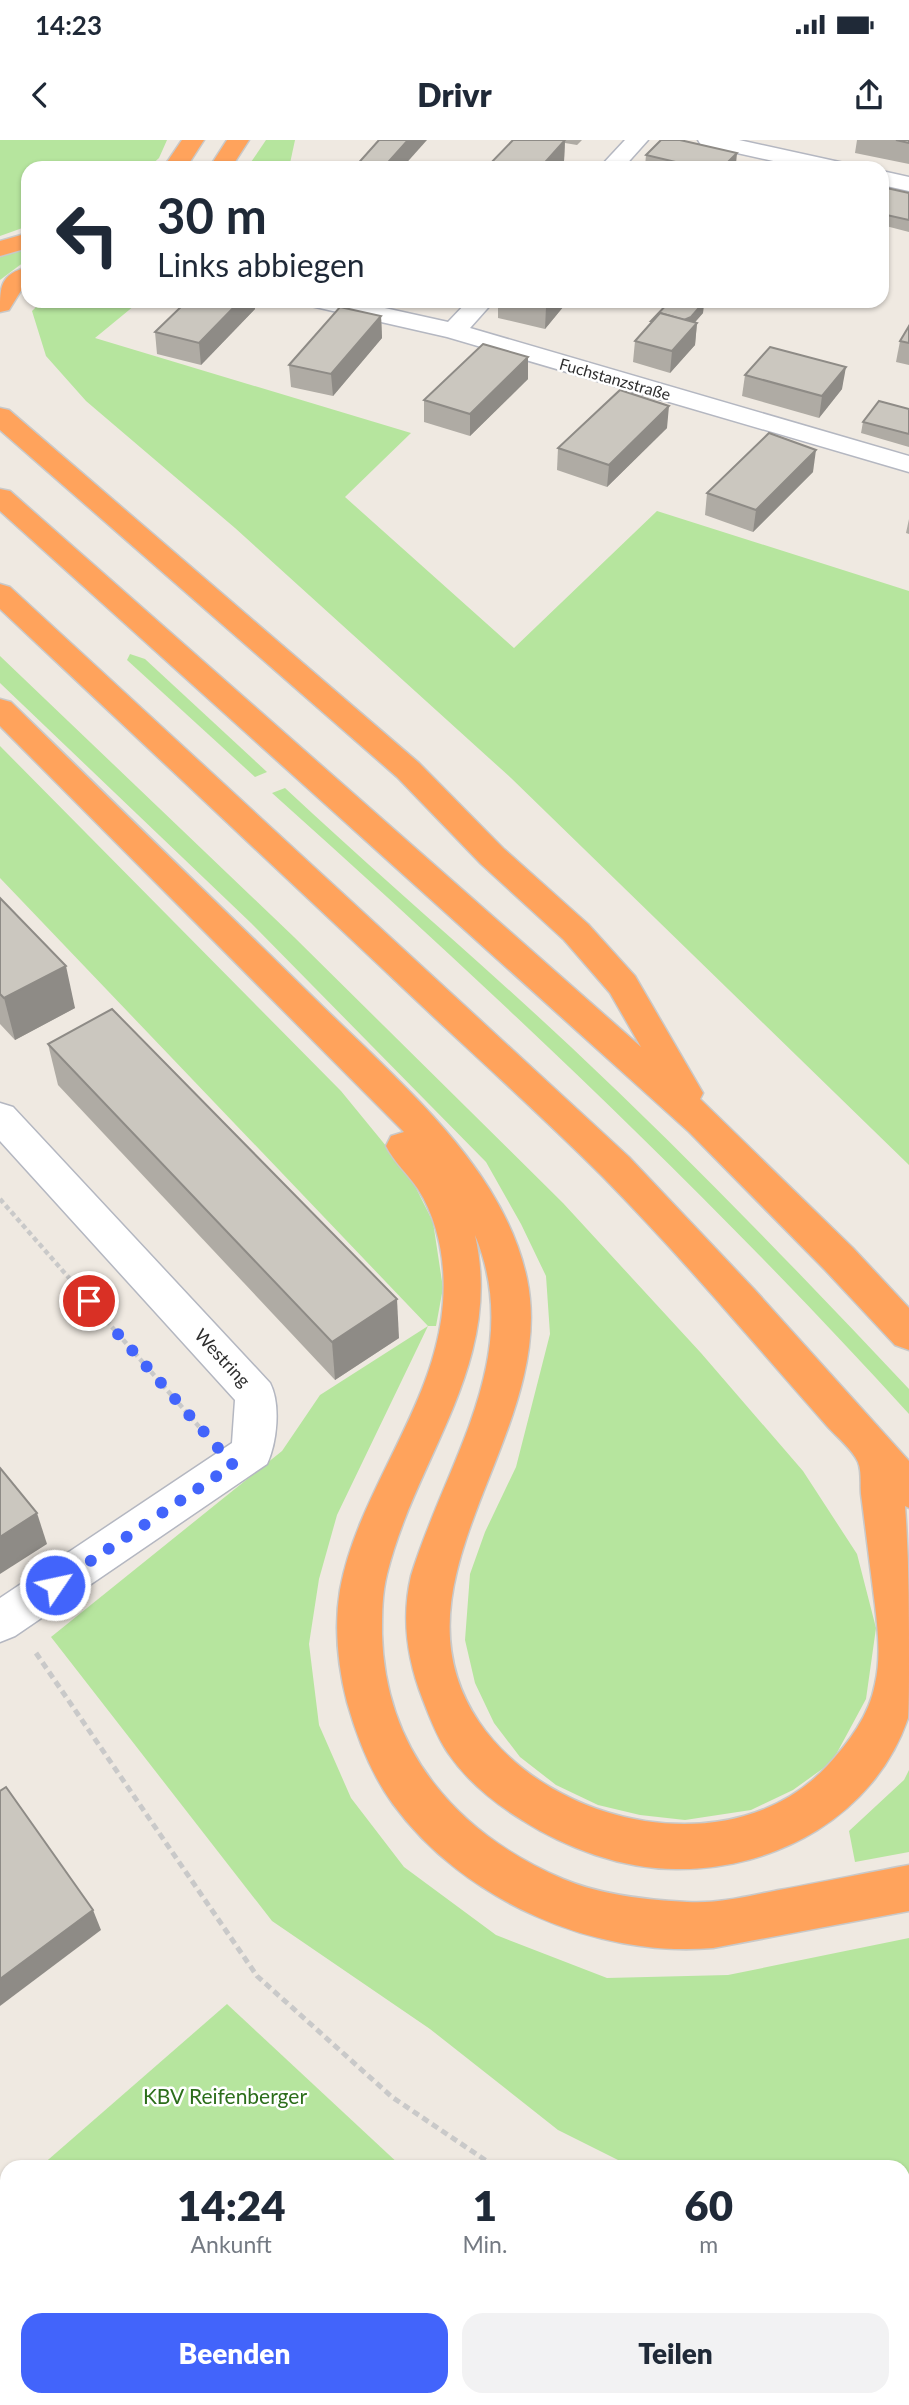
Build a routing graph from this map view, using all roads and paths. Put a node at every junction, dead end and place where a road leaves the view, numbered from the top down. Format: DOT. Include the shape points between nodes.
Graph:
graph roads {
  1 [pos="193,140"];
  2 [pos="238,140"];
  3 [pos="637,140"];
  4 [pos="709,140"];
  5 [pos="180,161"];
  6 [pos="224,161"];
  7 [pos="617,161"];
  8 [pos="804,161"];
  9 [pos="889,180"];
  10 [pos="909,184"];
  11 [pos="21,242"];
  12 [pos="0,249"];
  13 [pos="21,279"];
  14 [pos="0,305"];
  15 [pos="351,308"];
  16 [pos="475,308"];
  17 [pos="453,331"];
  18 [pos="3,406"];
  19 [pos="909,464"];
  20 [pos="0,497"];
  21 [pos="0,593"];
  22 [pos="0,709"];
  23 [pos="0,736"];
  24 [pos="0,1117"];
  25 [pos="702,1122"];
  26 [pos="0,1199"];
  27 [pos="909,1334"];
  28 [pos="877,1452"];
  29 [pos="233,1465"];
  30 [pos="909,1490"];
  31 [pos="5,1618"];
  32 [pos="909,1888"];
  33 [pos="485,2160"];
  1 -- 5 [label="highway"];
  2 -- 6 [label="highway"];
  3 -- 7 [label="street"];
  4 -- 8 [label="street"];
  9 -- 10 [label="street"];
  11 -- 12 [label="highway"];
  13 -- 14 [label="highway"];
  15 -- 17 [label="street, Fuchstanzstraße"];
  16 -- 17 [label="street"];
  17 -- 19 [label="street, Fuchstanzstraße"];
  18 -- 25 [label="highway" via="26,438 408,770 492,856 576,932 623,985"];
  20 -- 25 [label="highway"];
  21 -- 28 [label="highway" via="616,1167"];
  22 -- 28 [label="highway" via="380,1084 431,1139 482,1209 500,1249 510,1292 507,1374 493,1421 436,1562 427,1614 433,1669 454,1722 491,1770 539,1810 598,1836 662,1849 726,1845 786,1825 836,1793 873,1748 895,1697 901,1643"];
  23 -- 32 [label="highway" via="360,1095 435,1185 452,1222 462,1258 461,1332 446,1380 373,1548 360,1601 359,1659 371,1714 390,1760 425,1811 467,1852 524,1888 575,1910 630,1923 691,1926 744,1920"];
  24 -- 29 [label="street, Westring" via="256,1395 252,1452"];
  25 -- 27 [label="highway"];
  26 -- 29 [label="path"];
  28 -- 30 [label="highway"];
  29 -- 31 [label="street, Westring"];
  31 -- 33 [label="path" via="257,1976 392,2097"];
}
